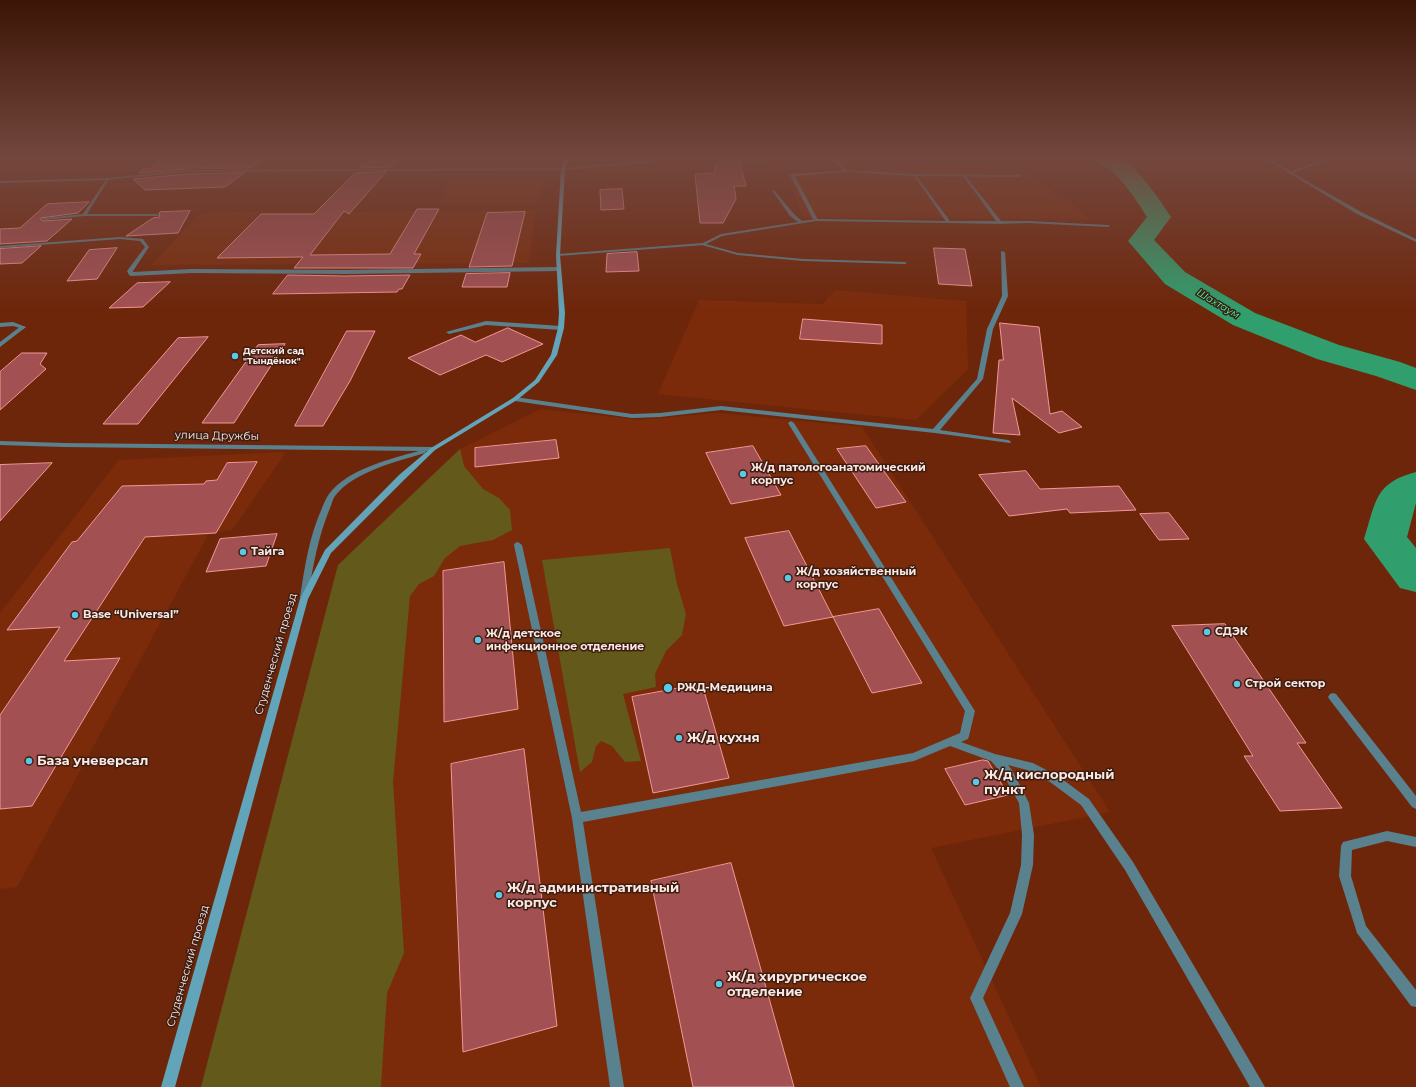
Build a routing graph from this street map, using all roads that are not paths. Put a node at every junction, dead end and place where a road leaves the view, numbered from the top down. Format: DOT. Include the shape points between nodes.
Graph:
graph roads {
  1 [pos="88,209"];
  2 [pos="561,209"];
  3 [pos="787,209"];
  4 [pos="810,209"];
  5 [pos="939,209"];
  6 [pos="989,209"];
  7 [pos="1352,209"];
  8 [pos="84,215"];
  9 [pos="157,215"];
  10 [pos="44,219"];
  11 [pos="816,220"];
  12 [pos="801,222"];
  13 [pos="949,222"];
  14 [pos="1000,223"];
  15 [pos="1108,226"];
  16 [pos="1416,241"];
  17 [pos="704,244"];
  18 [pos="0,247"];
  19 [pos="1003,252"];
  20 [pos="558,254"];
  21 [pos="905,263"];
  22 [pos="558,269"];
  23 [pos="0,325"];
  24 [pos="561,328"];
  25 [pos="449,332"];
  26 [pos="0,345"];
  27 [pos="515,399"];
  28 [pos="791,423"];
  29 [pos="935,431"];
  30 [pos="0,442"];
  31 [pos="1008,442"];
  32 [pos="433,449"];
  33 [pos="518,545"];
  34 [pos="304,598"];
  35 [pos="1333,697"];
  36 [pos="949,742"];
  37 [pos="995,758"];
  38 [pos="1416,804"];
  39 [pos="577,818"];
  40 [pos="1416,842"];
  41 [pos="1416,1001"];
  42 [pos="168,1087"];
  43 [pos="617,1087"];
  44 [pos="1017,1087"];
  45 [pos="1258,1087"];
  1 -- 8 [label="street"];
  2 -- 20 [label="street, Студенческий проезд"];
  3 -- 12 [label="street"];
  4 -- 11 [label="street"];
  5 -- 13 [label="street"];
  6 -- 14 [label="street"];
  7 -- 16 [label="street"];
  8 -- 9 [label="street"];
  8 -- 10 [label="street"];
  11 -- 12 [label="street"];
  11 -- 13 [label="street"];
  12 -- 17 [label="street" via="721,235"];
  13 -- 14 [label="street"];
  14 -- 15 [label="street" via="1042,222"];
  17 -- 20 [label="street"];
  17 -- 21 [label="street" via="738,254 803,260"];
  18 -- 22 [label="street" via="120,238 141,240 147,247 130,271 131,274 192,271"];
  19 -- 29 [label="street" via="1005,296 990,329 980,379"];
  20 -- 22 [label="street, Студенческий проезд"];
  22 -- 24 [label="street, Студенческий проезд"];
  23 -- 26 [label="street" via="13,324 23,327"];
  24 -- 25 [label="street" via="486,323"];
  24 -- 27 [label="street, Студенческий проезд" via="554,355 546,368 536,381"];
  27 -- 29 [label="street" via="632,416 721,408"];
  27 -- 32 [label="street, Студенческий проезд"];
  28 -- 36 [label="street" via="970,711 964,736"];
  29 -- 31 [label="street"];
  30 -- 32 [label="street, улица Дружбы"];
  32 -- 34 [label="street, Студенческий проезд" via="328,552"];
  32 -- 34 [label="street" via="396,459 366,471 349,480 332,495 314,537"];
  33 -- 39 [label="street"];
  34 -- 42 [label="street, Студенческий проезд"];
  35 -- 38 [label="street"];
  36 -- 37 [label="street"];
  36 -- 39 [label="street" via="914,757"];
  37 -- 44 [label="street" via="1008,774 1024,803 1028,835 1027,865 1016,914 976,998"];
  37 -- 45 [label="street" via="1029,766 1054,779 1085,802 1129,866"];
  39 -- 43 [label="street"];
  40 -- 41 [label="street" via="1387,836 1347,846 1345,876 1361,929"];
}
